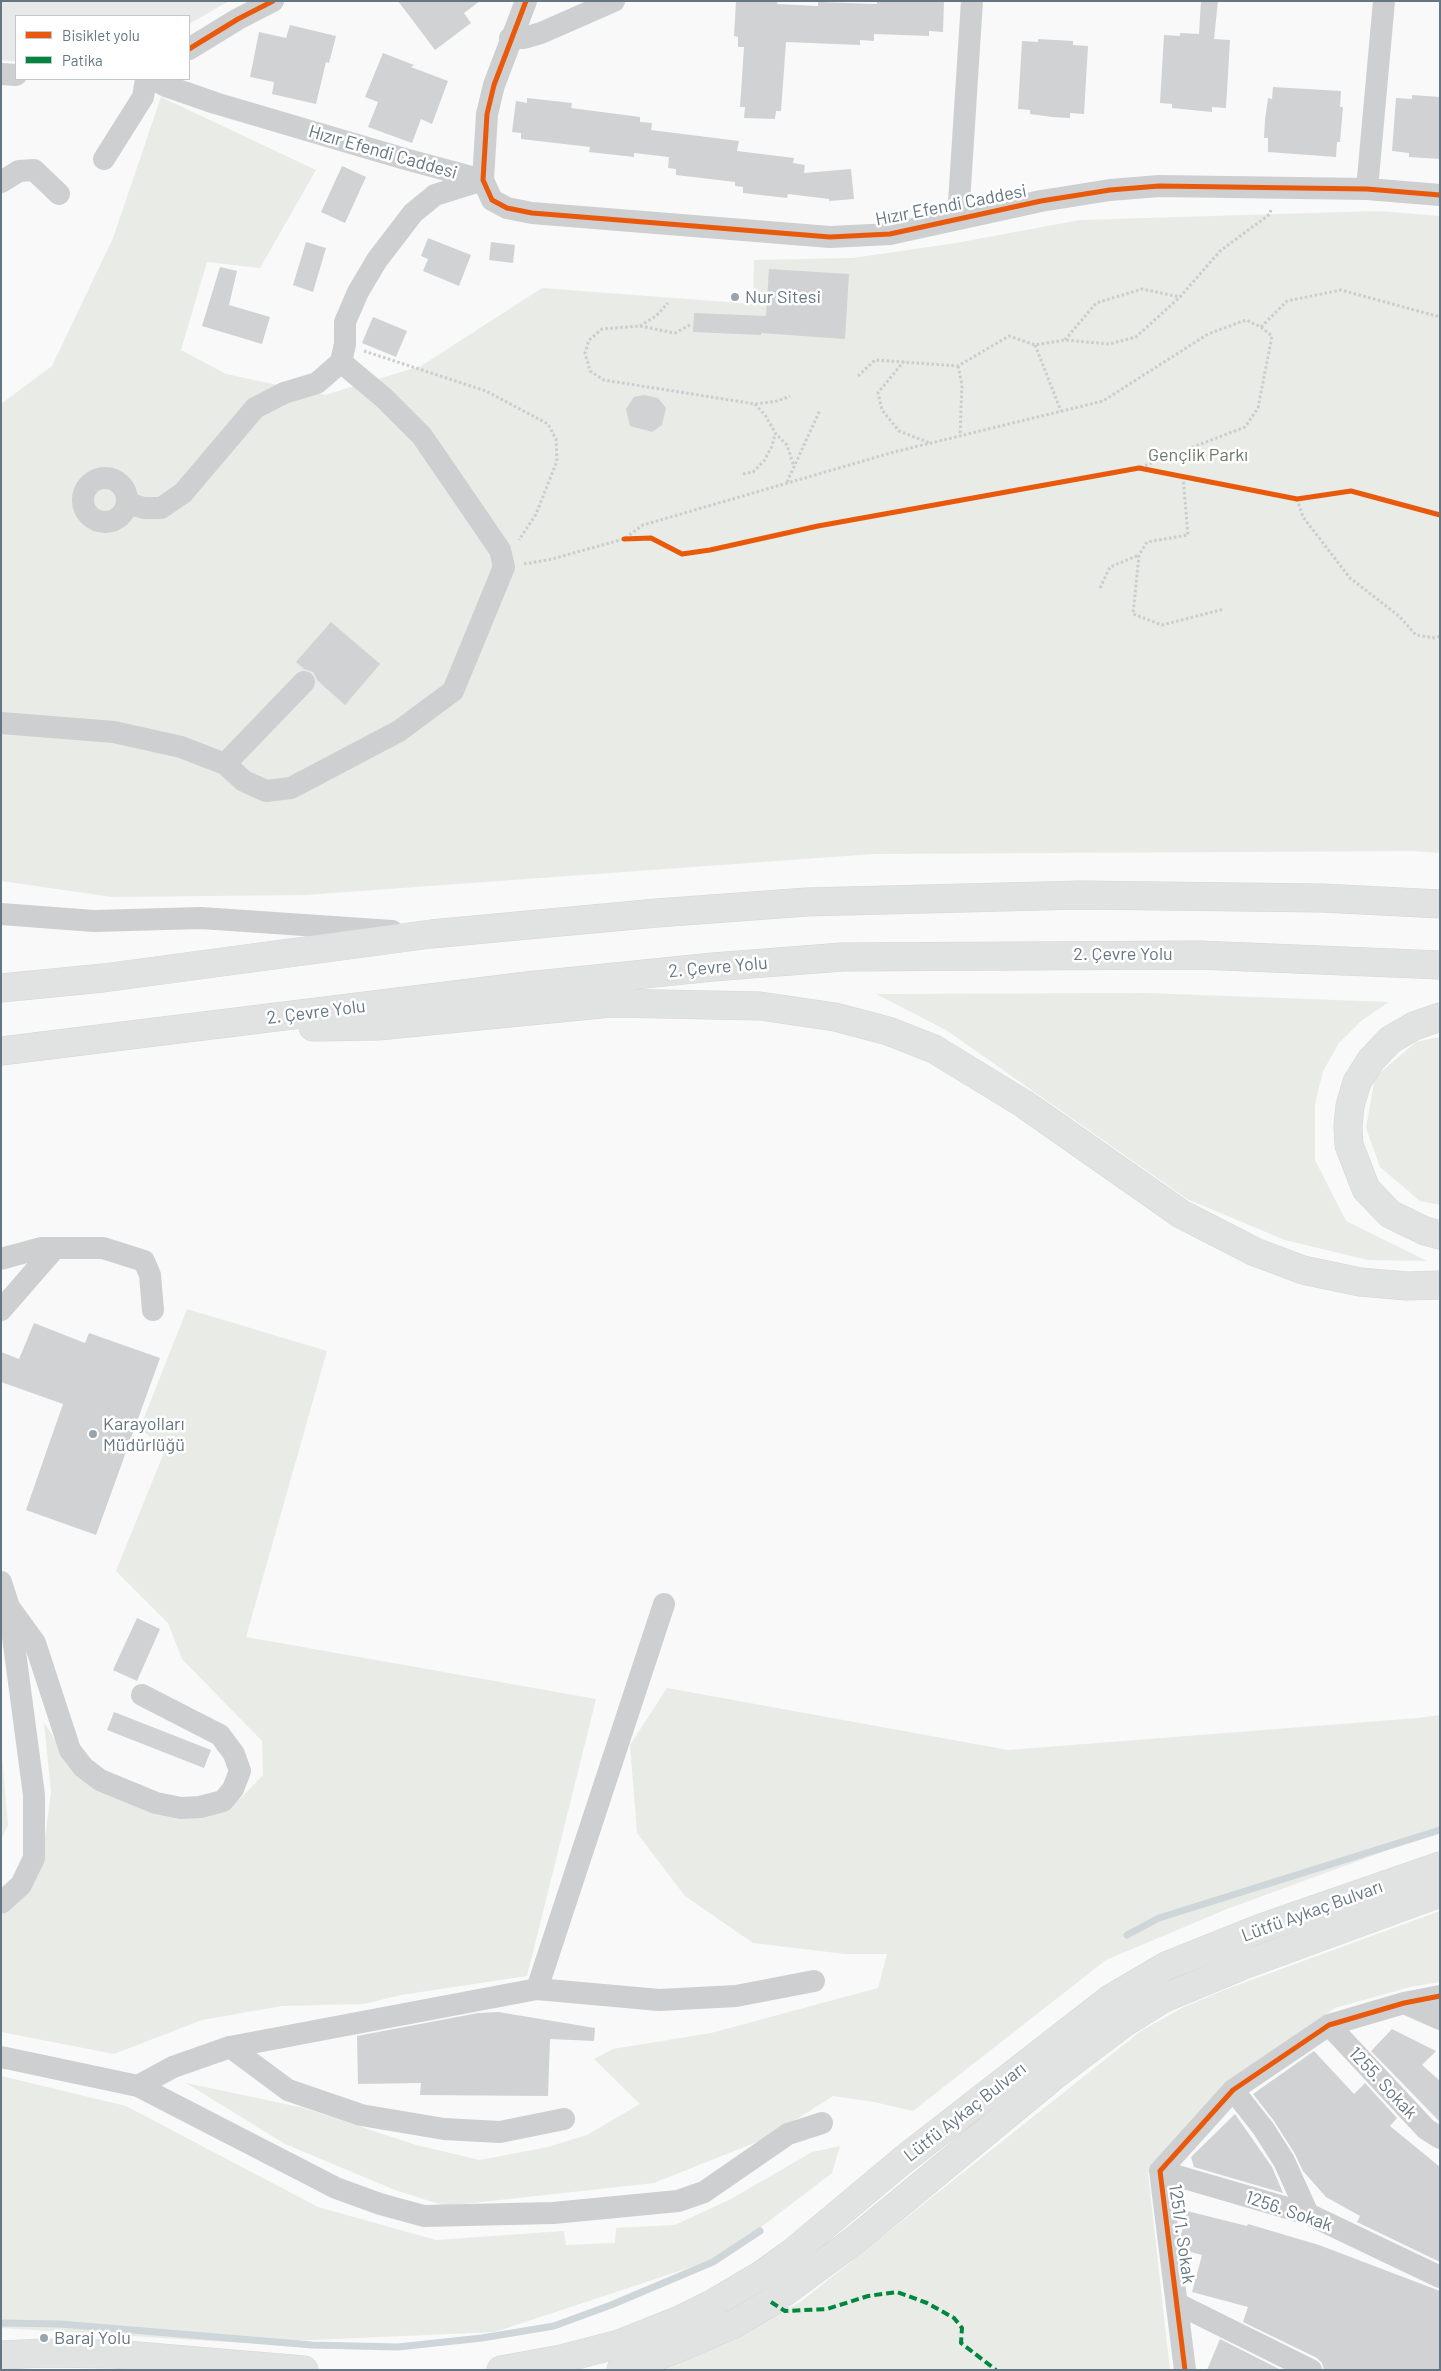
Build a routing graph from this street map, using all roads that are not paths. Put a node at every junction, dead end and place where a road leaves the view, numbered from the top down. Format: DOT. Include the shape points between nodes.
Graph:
graph roads {
  1 [pos="273,1"];
  2 [pos="526,1"];
  3 [pos="614,1"];
  4 [pos="972,1"];
  5 [pos="1384,1"];
  6 [pos="510,38"];
  7 [pos="190,48"];
  8 [pos="1,74"];
  9 [pos="15,75"];
  10 [pos="146,80"];
  11 [pos="155,80"];
  12 [pos="104,159"];
  13 [pos="483,180"];
  14 [pos="1,182"];
  15 [pos="1367,189"];
  16 [pos="59,194"];
  17 [pos="1440,195"];
  18 [pos="958,218"];
  19 [pos="343,353"];
  20 [pos="127,503"];
  21 [pos="304,682"];
  22 [pos="1,723"];
  23 [pos="225,764"];
  24 [pos="1440,904"];
  25 [pos="1,914"];
  26 [pos="430,934"];
  27 [pos="1440,965"];
  28 [pos="1,988"];
  29 [pos="1440,1017"];
  30 [pos="253,1019"];
  31 [pos="1,1051"];
  32 [pos="1440,1235"];
  33 [pos="55,1248"];
  34 [pos="1,1259"];
  35 [pos="1440,1285"];
  36 [pos="1,1310"];
  37 [pos="153,1310"];
  38 [pos="1,1582"];
  39 [pos="664,1604"];
  40 [pos="9,1607"];
  41 [pos="142,1695"];
  42 [pos="1440,1866"];
  43 [pos="1440,1893"];
  44 [pos="1,1903"];
  45 [pos="814,1980"];
  46 [pos="537,1989"];
  47 [pos="1440,1996"];
  48 [pos="1404,2002"];
  49 [pos="1440,2019"];
  50 [pos="1329,2026"];
  51 [pos="230,2047"];
  52 [pos="1,2057"];
  53 [pos="138,2086"];
  54 [pos="1233,2090"];
  55 [pos="564,2119"];
  56 [pos="822,2123"];
  57 [pos="1440,2138"];
  58 [pos="913,2153"];
  59 [pos="1160,2172"];
  60 [pos="930,2179"];
  61 [pos="1308,2214"];
  62 [pos="1440,2277"];
  63 [pos="1178,2304"];
  64 [pos="1,2355"];
  65 [pos="304,2370"];
  66 [pos="501,2370"];
  67 [pos="622,2370"];
  68 [pos="1185,2370"];
  69 [pos="1311,2370"];
  1 -- 7 [label="street" via="238,18"];
  2 -- 6 [label="street"];
  3 -- 6 [label="street" via="541,33"];
  4 -- 18 [label="street"];
  5 -- 15 [label="street"];
  6 -- 13 [label="street" via="487,114"];
  8 -- 9 [label="street"];
  10 -- 12 [label="street" via="143,97"];
  11 -- 13 [label="street, Hızır Efendi Caddesi" via="215,103"];
  13 -- 18 [label="street, Hızır Efendi Caddesi" via="492,200 507,208 532,213 742,231 830,237 890,234"];
  13 -- 19 [label="street" via="435,195 413,213 377,260 358,292 346,322"];
  14 -- 16 [label="street" via="19,171 34,170"];
  15 -- 17 [label="street, Hızır Efendi Caddesi"];
  15 -- 18 [label="street, Hızır Efendi Caddesi" via="1159,186 1110,190"];
  19 -- 20 [label="street" via="317,383 284,393 255,408 183,492 161,508"];
  19 -- 23 [label="street" via="422,436 502,558 453,691 399,731 291,788 266,791 244,781"];
  21 -- 23 [label="street"];
  22 -- 23 [label="street" via="114,732 181,747"];
  24 -- 26 [label="main road" via="1218,896 932,898 770,905"];
  25 -- 26 [label="street" via="94,921 201,918"];
  26 -- 28 [label="main road" via="103,978"];
  27 -- 30 [label="main road, 2. Çevre Yolu" via="1199,954 842,957 527,986"];
  29 -- 32 [label="main road" via="1414,1026 1390,1040 1371,1060 1358,1082 1348,1126 1349,1145 1366,1189 1390,1214 1425,1232"];
  30 -- 31 [label="main road, 2. Çevre Yolu"];
  30 -- 35 [label="main road" via="301,1028 378,1026 611,1003 760,1006 835,1017 888,1031 934,1049 1024,1104 1181,1214 1255,1252 1303,1270 1360,1282"];
  33 -- 34 [label="street" via="41,1248"];
  33 -- 36 [label="street"];
  33 -- 37 [label="street" via="103,1248 144,1260 150,1275"];
  38 -- 40 [label="street"];
  39 -- 46 [label="street"];
  40 -- 41 [label="street" via="35,1643 70,1750 83,1768 100,1780 156,1803 181,1808 223,1801 234,1789 240,1771 234,1754 220,1735"];
  40 -- 44 [label="street" via="34,1796 34,1858 21,1885"];
  42 -- 58 [label="main road, Lütfü Aykaç Bulvarı" via="1260,1928 1166,1966 1110,2000"];
  43 -- 60 [label="main road, Lütfü Aykaç Bulvarı" via="1250,1962 1164,1998 1124,2023 1055,2075"];
  45 -- 46 [label="street" via="736,1996 659,2000"];
  46 -- 51 [label="street"];
  47 -- 48 [label="street, 1251/1. Sokak"];
  48 -- 49 [label="street"];
  48 -- 50 [label="street, 1251/1. Sokak"];
  50 -- 54 [label="street, 1251/1. Sokak"];
  50 -- 57 [label="street, 1255. Sokak" via="1426,2129"];
  51 -- 53 [label="street" via="173,2067"];
  51 -- 55 [label="street" via="288,2090 361,2115 444,2129 500,2132"];
  52 -- 53 [label="street"];
  53 -- 56 [label="street" via="336,2188 424,2216 553,2213 678,2201 704,2192 788,2134"];
  54 -- 59 [label="street, 1251/1. Sokak"];
  54 -- 61 [label="street" via="1284,2161"];
  58 -- 60 [label="main road" via="928,2160"];
  58 -- 66 [label="main road, Lütfü Aykaç Bulvarı" via="793,2252 712,2304 619,2344"];
  59 -- 61 [label="street, 1256. Sokak"];
  59 -- 63 [label="street, 1251/1. Sokak"];
  60 -- 67 [label="main road, Lütfü Aykaç Bulvarı" via="808,2276 770,2302 734,2324"];
  61 -- 62 [label="street, 1256. Sokak"];
  63 -- 68 [label="street, 1251/1. Sokak"];
  63 -- 69 [label="street"];
  64 -- 65 [label="main road" via="44,2352 114,2354"];
}
